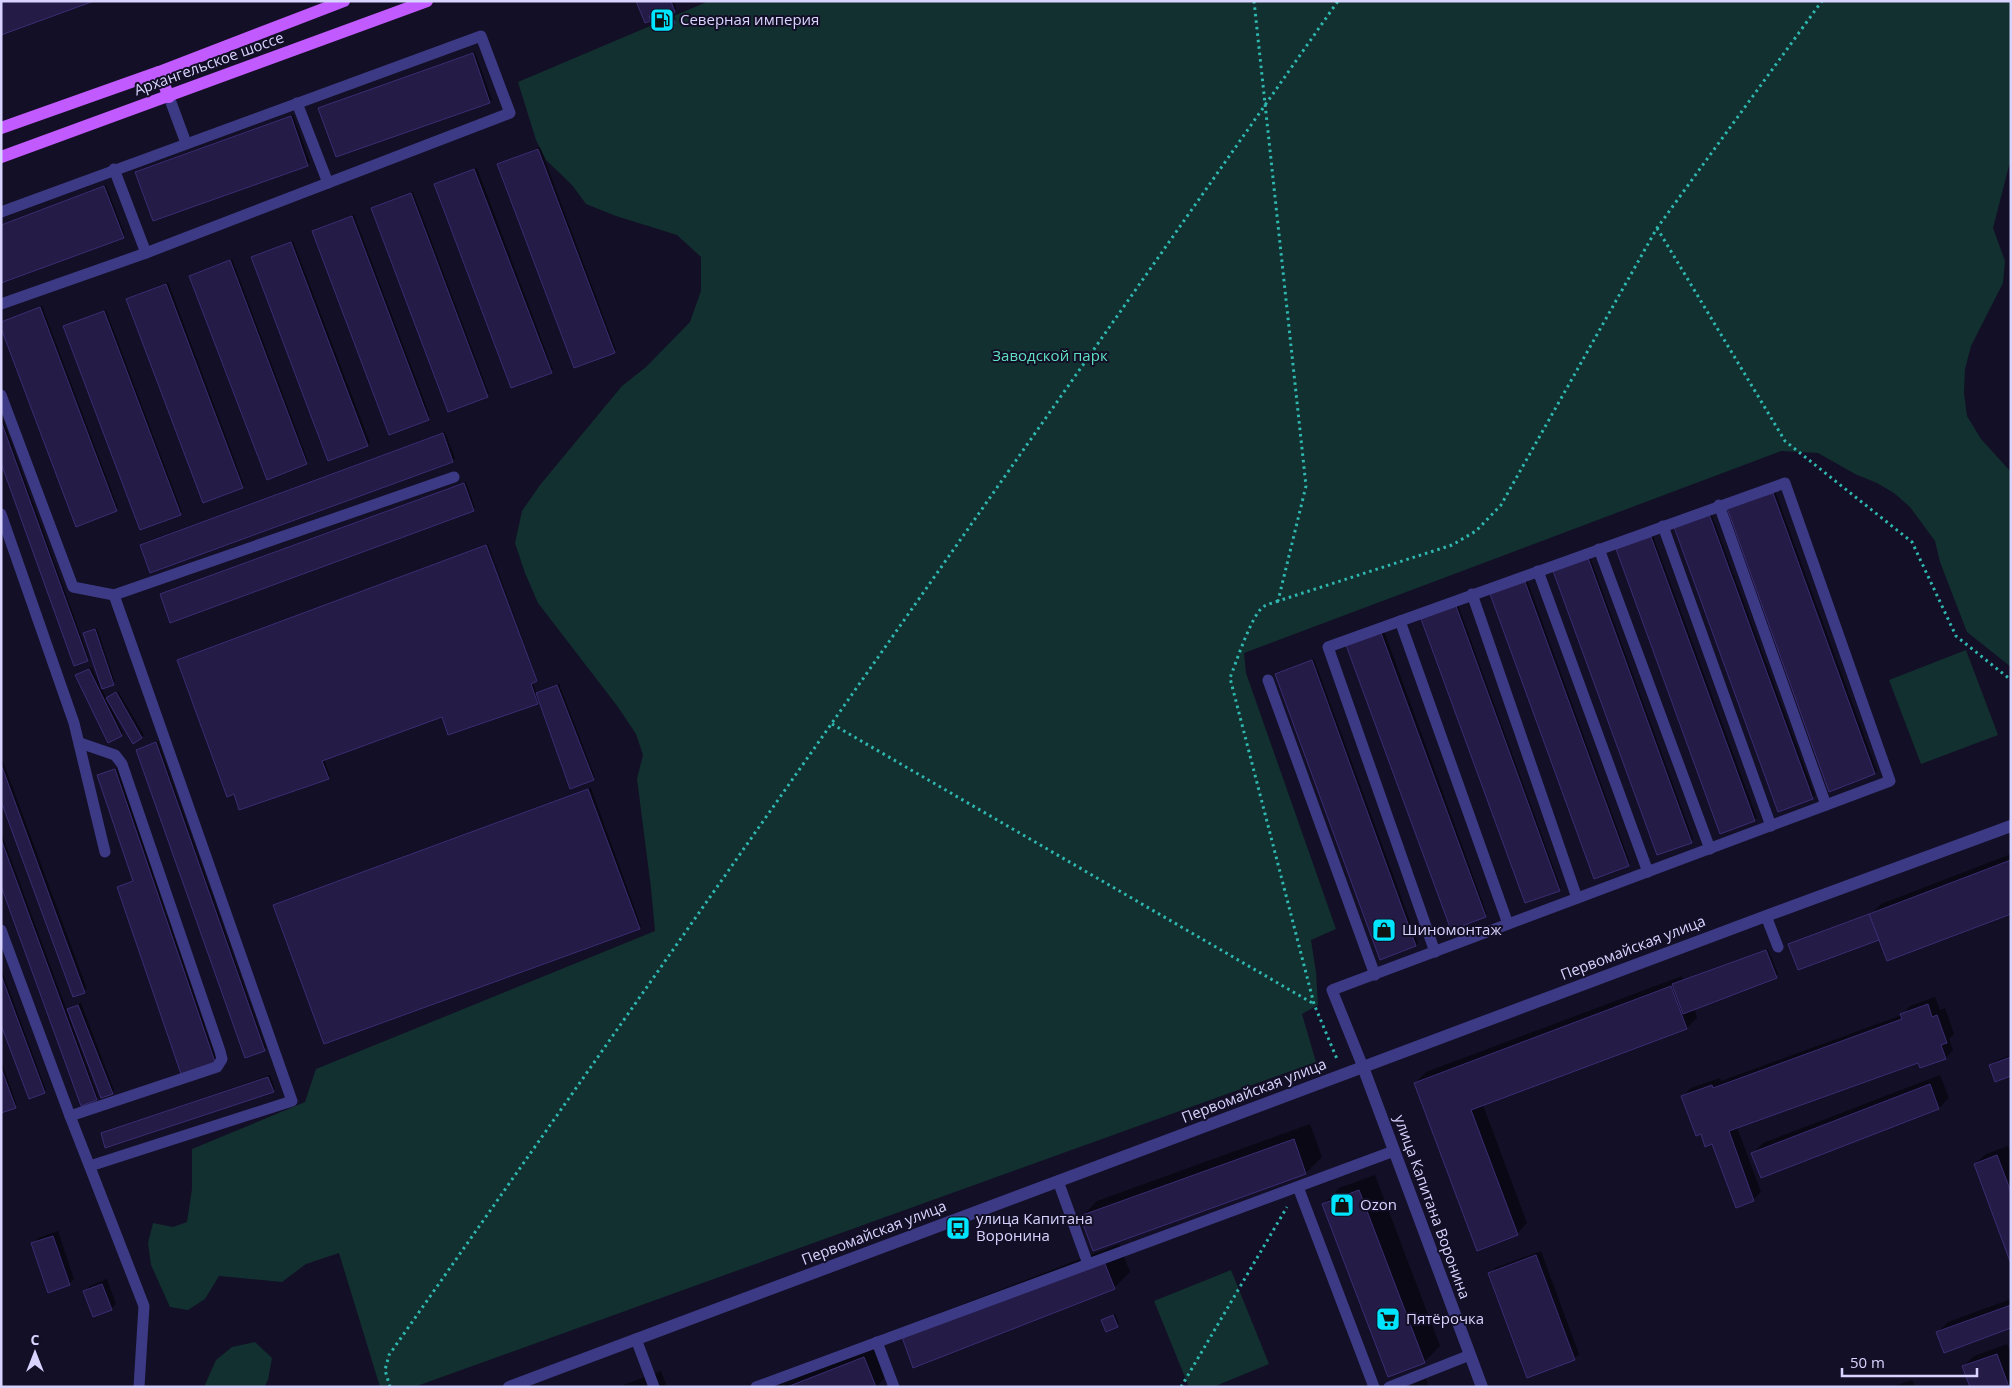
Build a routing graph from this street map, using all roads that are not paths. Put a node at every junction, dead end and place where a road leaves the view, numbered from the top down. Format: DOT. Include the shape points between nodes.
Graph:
graph roads {
  1 [pos="344,1"];
  2 [pos="428,1"];
  3 [pos="159,72"];
  4 [pos="168,97"];
  5 [pos="297,103"];
  6 [pos="1,128"];
  7 [pos="186,143"];
  8 [pos="1,157"];
  9 [pos="114,169"];
  10 [pos="328,183"];
  11 [pos="1,212"];
  12 [pos="146,253"];
  13 [pos="1,304"];
  14 [pos="1,395"];
  15 [pos="454,477"];
  16 [pos="1719,505"];
  17 [pos="1,514"];
  18 [pos="1663,526"];
  19 [pos="1598,549"];
  20 [pos="1538,571"];
  21 [pos="1472,594"];
  22 [pos="114,595"];
  23 [pos="1400,621"];
  24 [pos="1268,680"];
  25 [pos="80,743"];
  26 [pos="1826,805"];
  27 [pos="1771,826"];
  28 [pos="2011,826"];
  29 [pos="1710,849"];
  30 [pos="105,852"];
  31 [pos="1648,872"];
  32 [pos="1577,898"];
  33 [pos="1766,916"];
  34 [pos="1508,924"];
  35 [pos="1,930"];
  36 [pos="1778,947"];
  37 [pos="1435,952"];
  38 [pos="1375,975"];
  39 [pos="1363,1067"];
  40 [pos="70,1116"];
  41 [pos="1394,1151"];
  42 [pos="90,1166"];
  43 [pos="1058,1181"];
  44 [pos="1298,1187"];
  45 [pos="1088,1264"];
  46 [pos="636,1339"];
  47 [pos="877,1342"];
  48 [pos="1470,1355"];
  49 [pos="139,1387"];
  50 [pos="509,1387"];
  51 [pos="654,1387"];
  52 [pos="756,1387"];
  53 [pos="894,1387"];
  54 [pos="1374,1387"];
  55 [pos="1388,1387"];
  56 [pos="1482,1387"];
  1 -- 3 [label="main road, Архангельское шоссе"];
  2 -- 4 [label="main road, Архангельское шоссе"];
  3 -- 4 [label="main road"];
  3 -- 6 [label="main road, Архангельское шоссе"];
  4 -- 7 [label="lane"];
  4 -- 8 [label="main road, Архангельское шоссе"];
  5 -- 7 [label="lane"];
  5 -- 10 [label="lane"];
  5 -- 10 [label="lane" via="481,36 510,113"];
  7 -- 9 [label="lane"];
  9 -- 11 [label="lane"];
  9 -- 12 [label="lane"];
  10 -- 12 [label="lane"];
  12 -- 13 [label="lane"];
  14 -- 22 [label="lane" via="72,587"];
  15 -- 22 [label="lane"];
  16 -- 18 [label="lane"];
  16 -- 26 [label="lane"];
  16 -- 26 [label="lane" via="1785,483 1890,781"];
  17 -- 25 [label="lane"];
  18 -- 19 [label="lane"];
  18 -- 27 [label="lane"];
  19 -- 20 [label="lane"];
  19 -- 29 [label="lane"];
  20 -- 21 [label="lane"];
  20 -- 31 [label="lane"];
  21 -- 23 [label="lane"];
  21 -- 32 [label="lane"];
  22 -- 42 [label="lane" via="292,1100"];
  23 -- 34 [label="lane"];
  23 -- 37 [label="lane" via="1328,647"];
  24 -- 38 [label="lane"];
  25 -- 30 [label="lane"];
  25 -- 40 [label="lane" via="115,755 122,764 222,1059 217,1067"];
  26 -- 27 [label="lane"];
  27 -- 29 [label="lane"];
  28 -- 33 [label="street, Первомайская улица"];
  29 -- 31 [label="lane"];
  31 -- 32 [label="lane"];
  32 -- 34 [label="lane"];
  33 -- 36 [label="lane"];
  33 -- 39 [label="street, Первомайская улица"];
  34 -- 37 [label="lane"];
  35 -- 40 [label="lane"];
  37 -- 38 [label="lane"];
  38 -- 39 [label="lane" via="1332,990"];
  39 -- 41 [label="street, улица Капитана Воронина"];
  39 -- 43 [label="street, Первомайская улица"];
  40 -- 42 [label="lane"];
  41 -- 44 [label="lane"];
  41 -- 48 [label="street, улица Капитана Воронина"];
  42 -- 49 [label="lane" via="144,1306"];
  43 -- 45 [label="lane"];
  43 -- 46 [label="street, Первомайская улица"];
  44 -- 45 [label="lane"];
  44 -- 54 [label="lane"];
  45 -- 47 [label="lane"];
  46 -- 50 [label="street, Первомайская улица"];
  46 -- 51 [label="lane"];
  47 -- 52 [label="lane"];
  47 -- 53 [label="lane"];
  48 -- 55 [label="lane"];
  48 -- 56 [label="street, улица Капитана Воронина"];
}
